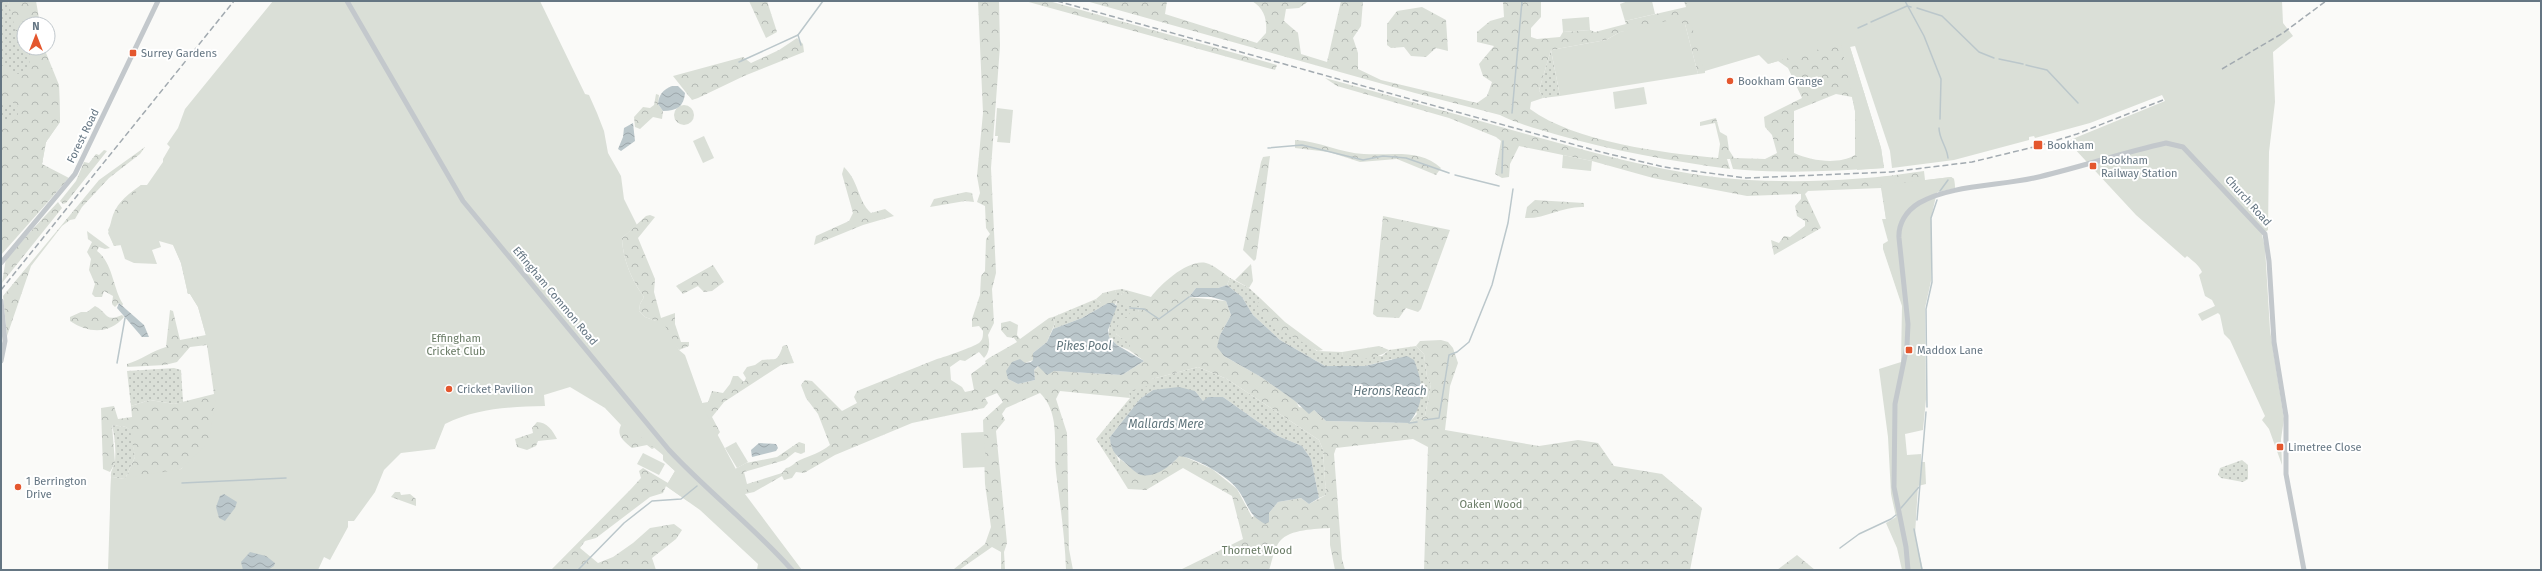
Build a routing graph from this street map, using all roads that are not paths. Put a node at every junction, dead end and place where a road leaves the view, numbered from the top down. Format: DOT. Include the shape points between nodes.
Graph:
graph roads {
  1 [pos="158,1"];
  2 [pos="347,1"];
  3 [pos="1,263"];
  4 [pos="1,301"];
  5 [pos="1,361"];
  6 [pos="792,570"];
  7 [pos="1908,570"];
  8 [pos="2304,570"];
  1 -- 3 [label="street, Forest Road" via="75,174"];
  2 -- 6 [label="street, Effingham Common Road" via="467,206 669,450 764,539"];
  4 -- 5 [label="street" via="5,341"];
  7 -- 8 [label="street, Church Road" via="1894,487 1895,404 1906,353 1908,324 1898,235 1909,211 1924,201 1943,194 2034,178 2166,143 2179,145 2190,154 2265,234 2274,342 2286,416 2286,474"];
}
